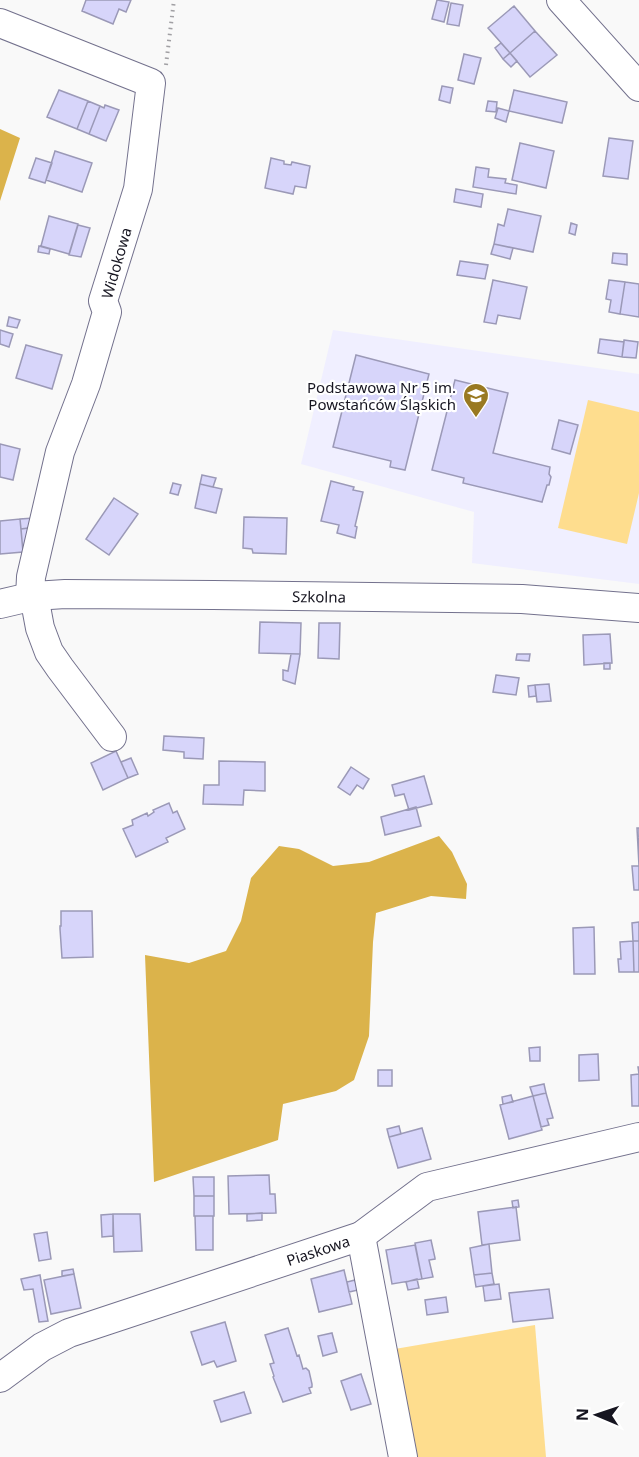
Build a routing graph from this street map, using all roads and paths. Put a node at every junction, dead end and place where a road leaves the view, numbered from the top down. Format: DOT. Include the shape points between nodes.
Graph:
graph roads {
  1 [pos="561,0"];
  2 [pos="0,23"];
  3 [pos="639,87"];
  4 [pos="32,597"];
  5 [pos="0,604"];
  6 [pos="639,608"];
  7 [pos="112,737"];
  8 [pos="639,1137"];
  9 [pos="362,1236"];
  10 [pos="0,1378"];
  11 [pos="403,1457"];
  1 -- 3 [label="street"];
  2 -- 4 [label="street, Widokowa" via="152,83 138,189 103,302 107,312 86,384 60,452 31,577"];
  4 -- 5 [label="street, Szkolna"];
  4 -- 6 [label="street, Szkolna" via="77,594 522,599"];
  4 -- 7 [label="street" via="49,652"];
  8 -- 9 [label="street, Piaskowa" via="427,1187"];
  9 -- 10 [label="street, Piaskowa" via="69,1333 42,1347"];
  9 -- 11 [label="street"];
}
